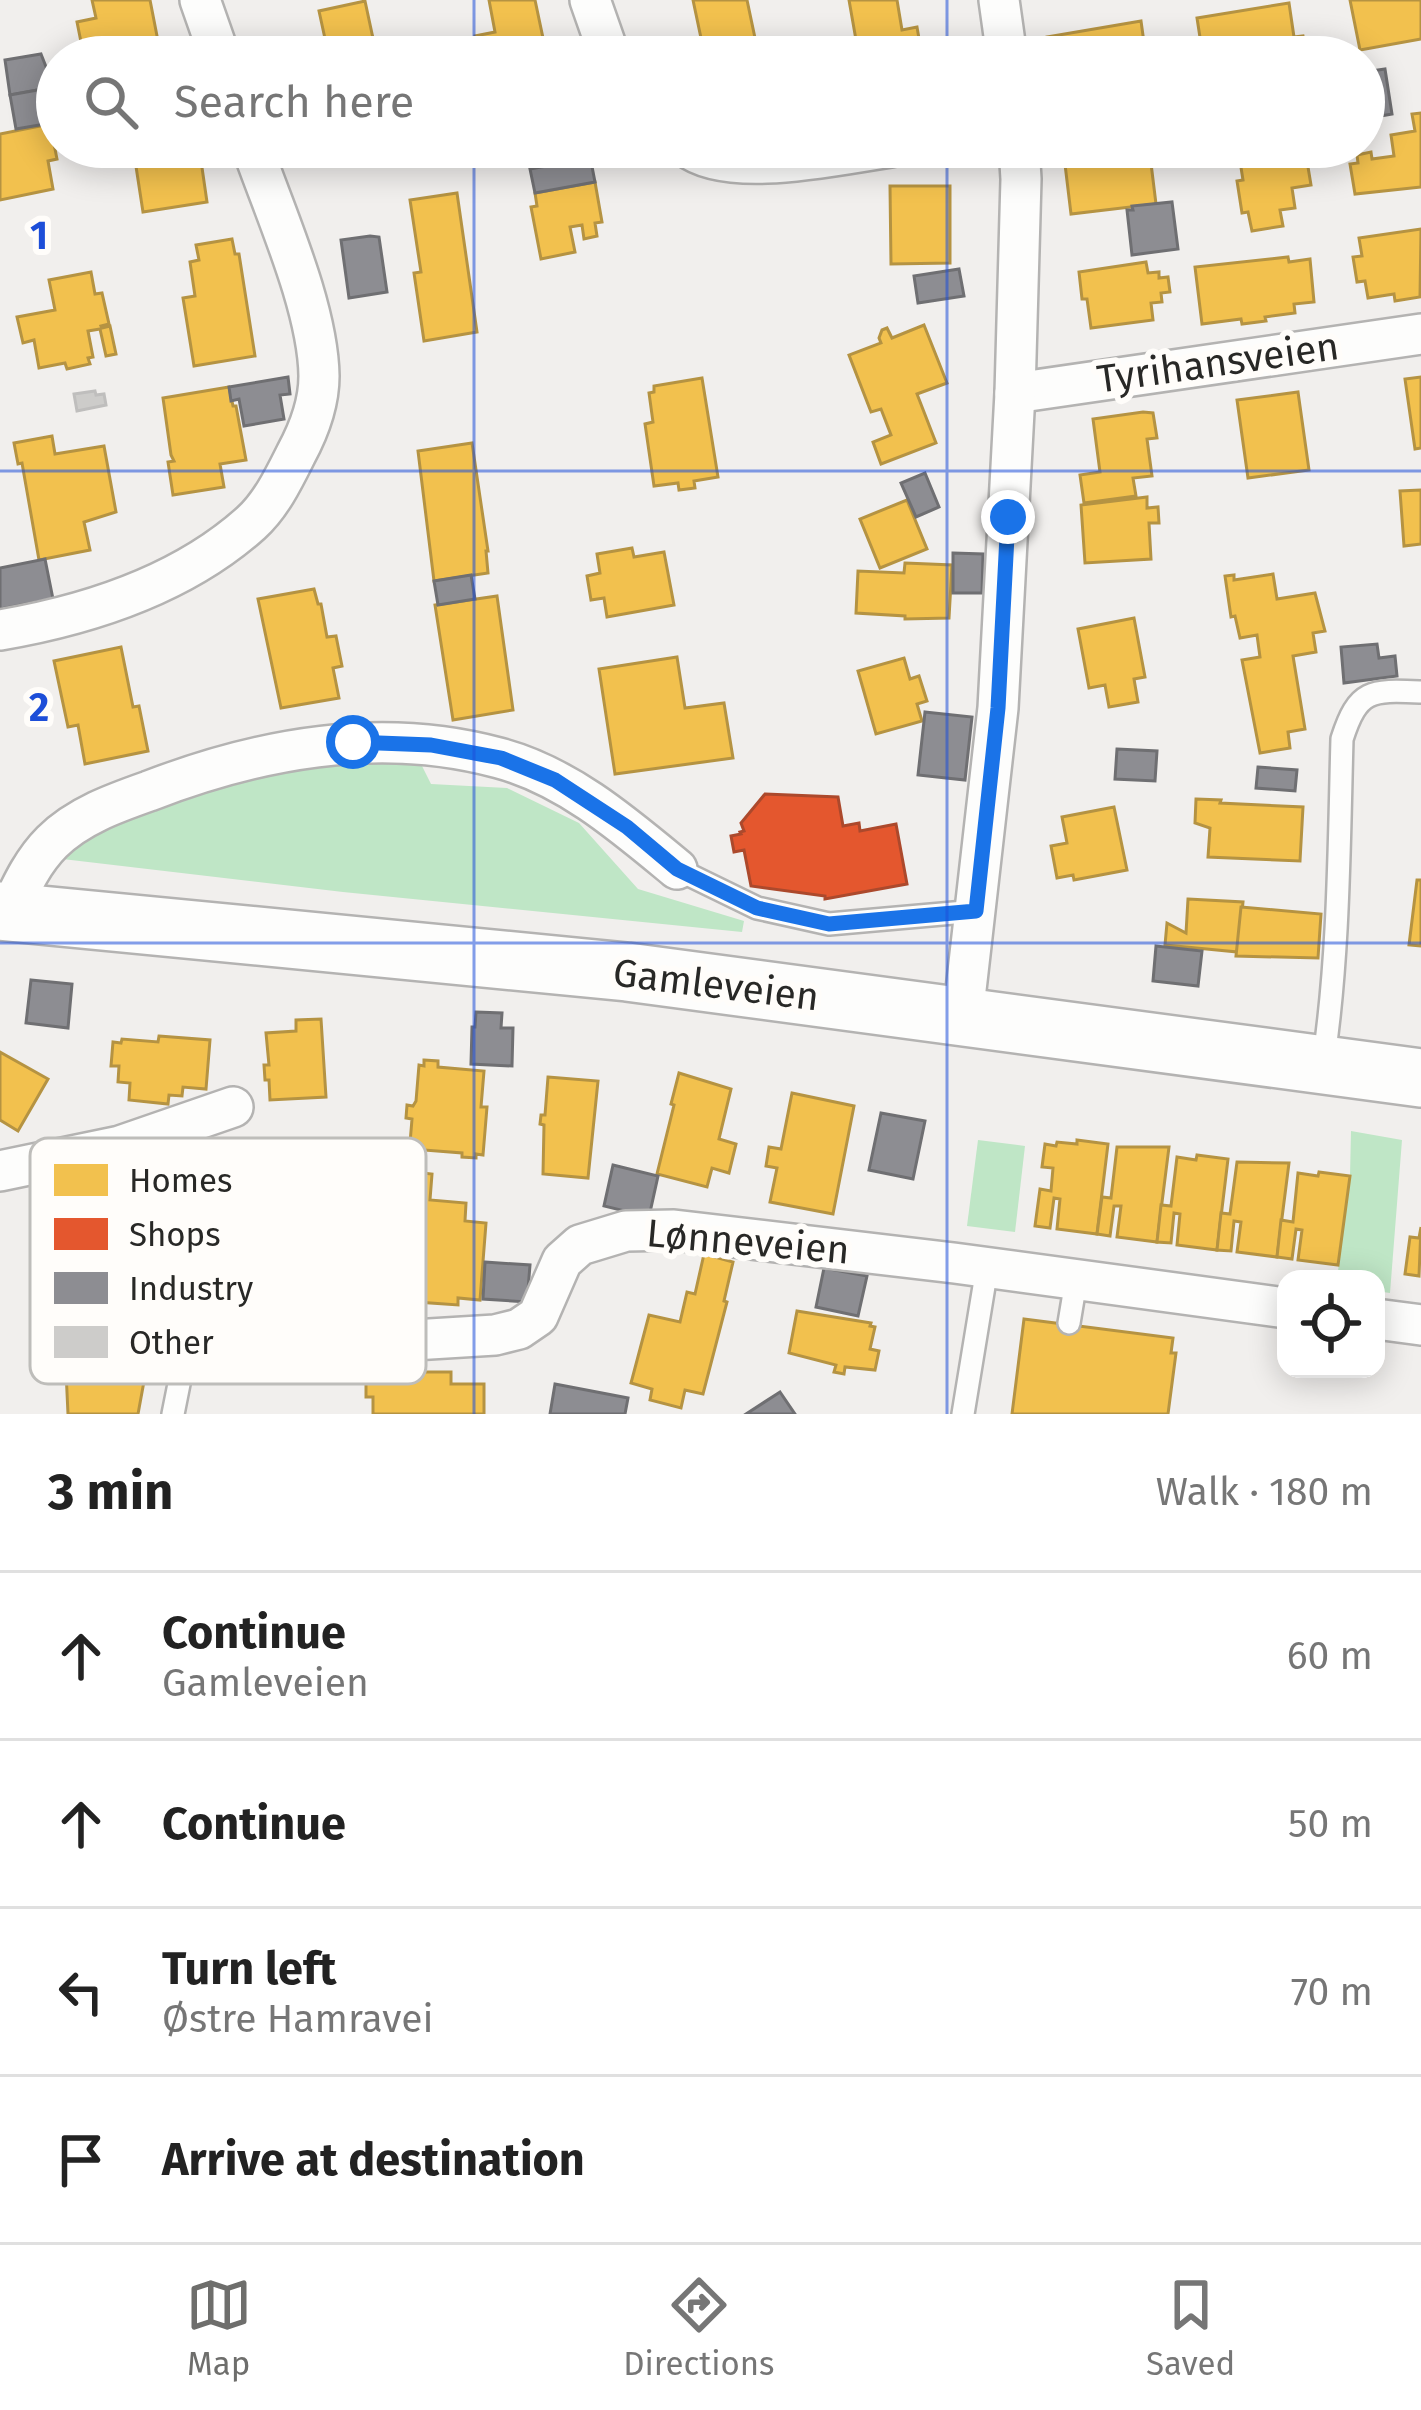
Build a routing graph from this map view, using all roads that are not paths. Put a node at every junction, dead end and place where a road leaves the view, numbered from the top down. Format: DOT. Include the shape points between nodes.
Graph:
graph roads {
  1 [pos="200,0"];
  2 [pos="590,0"];
  3 [pos="1005,1"];
  4 [pos="213,36"];
  5 [pos="603,36"];
  6 [pos="1006,36"];
  7 [pos="259,168"];
  8 [pos="1021,168"];
  9 [pos="1421,334"];
  10 [pos="1015,393"];
  11 [pos="0,630"];
  12 [pos="1421,692"];
  13 [pos="677,869"];
  14 [pos="4,911"];
  15 [pos="976,911"];
  16 [pos="963,1016"];
  17 [pos="1322,1065"];
  18 [pos="1421,1078"];
  19 [pos="232,1107"];
  20 [pos="143,1138"];
  21 [pos="30,1165"];
  22 [pos="0,1171"];
  23 [pos="987,1268"];
  24 [pos="1076,1281"];
  25 [pos="1277,1307"];
  26 [pos="1385,1320"];
  27 [pos="1069,1323"];
  28 [pos="1421,1325"];
  29 [pos="426,1338"];
  30 [pos="179,1384"];
  31 [pos="173,1414"];
  32 [pos="963,1414"];
  1 -- 4 [label="street"];
  2 -- 5 [label="street"];
  3 -- 6 [label="street"];
  7 -- 11 [label="street" via="317,348 311,426 291,466 254,521 210,554 92,610"];
  8 -- 10 [label="street"];
  9 -- 10 [label="street, Tyrihansveien"];
  10 -- 15 [label="street" via="998,708"];
  12 -- 17 [label="lane" via="1384,691 1359,701 1342,739"];
  13 -- 14 [label="street, Gamleveien" via="555,780 501,758 353,742 269,754 100,809 54,840"];
  13 -- 15 [label="lane" via="757,908 829,924"];
  14 -- 16 [label="main road, Gamleveien" via="627,972"];
  15 -- 16 [label="street"];
  16 -- 17 [label="main road, Gamleveien"];
  17 -- 18 [label="main road, Gamleveien"];
  19 -- 20 [label="street"];
  21 -- 22 [label="street"];
  23 -- 24 [label="street, Lønneveien"];
  23 -- 29 [label="street, Lønneveien" via="626,1231 580,1245 562,1261 538,1316 519,1329"];
  23 -- 32 [label="lane"];
  24 -- 25 [label="street, Lønneveien"];
  24 -- 27 [label="lane"];
  26 -- 28 [label="street"];
  30 -- 31 [label="lane, Lønneveien"];
}
